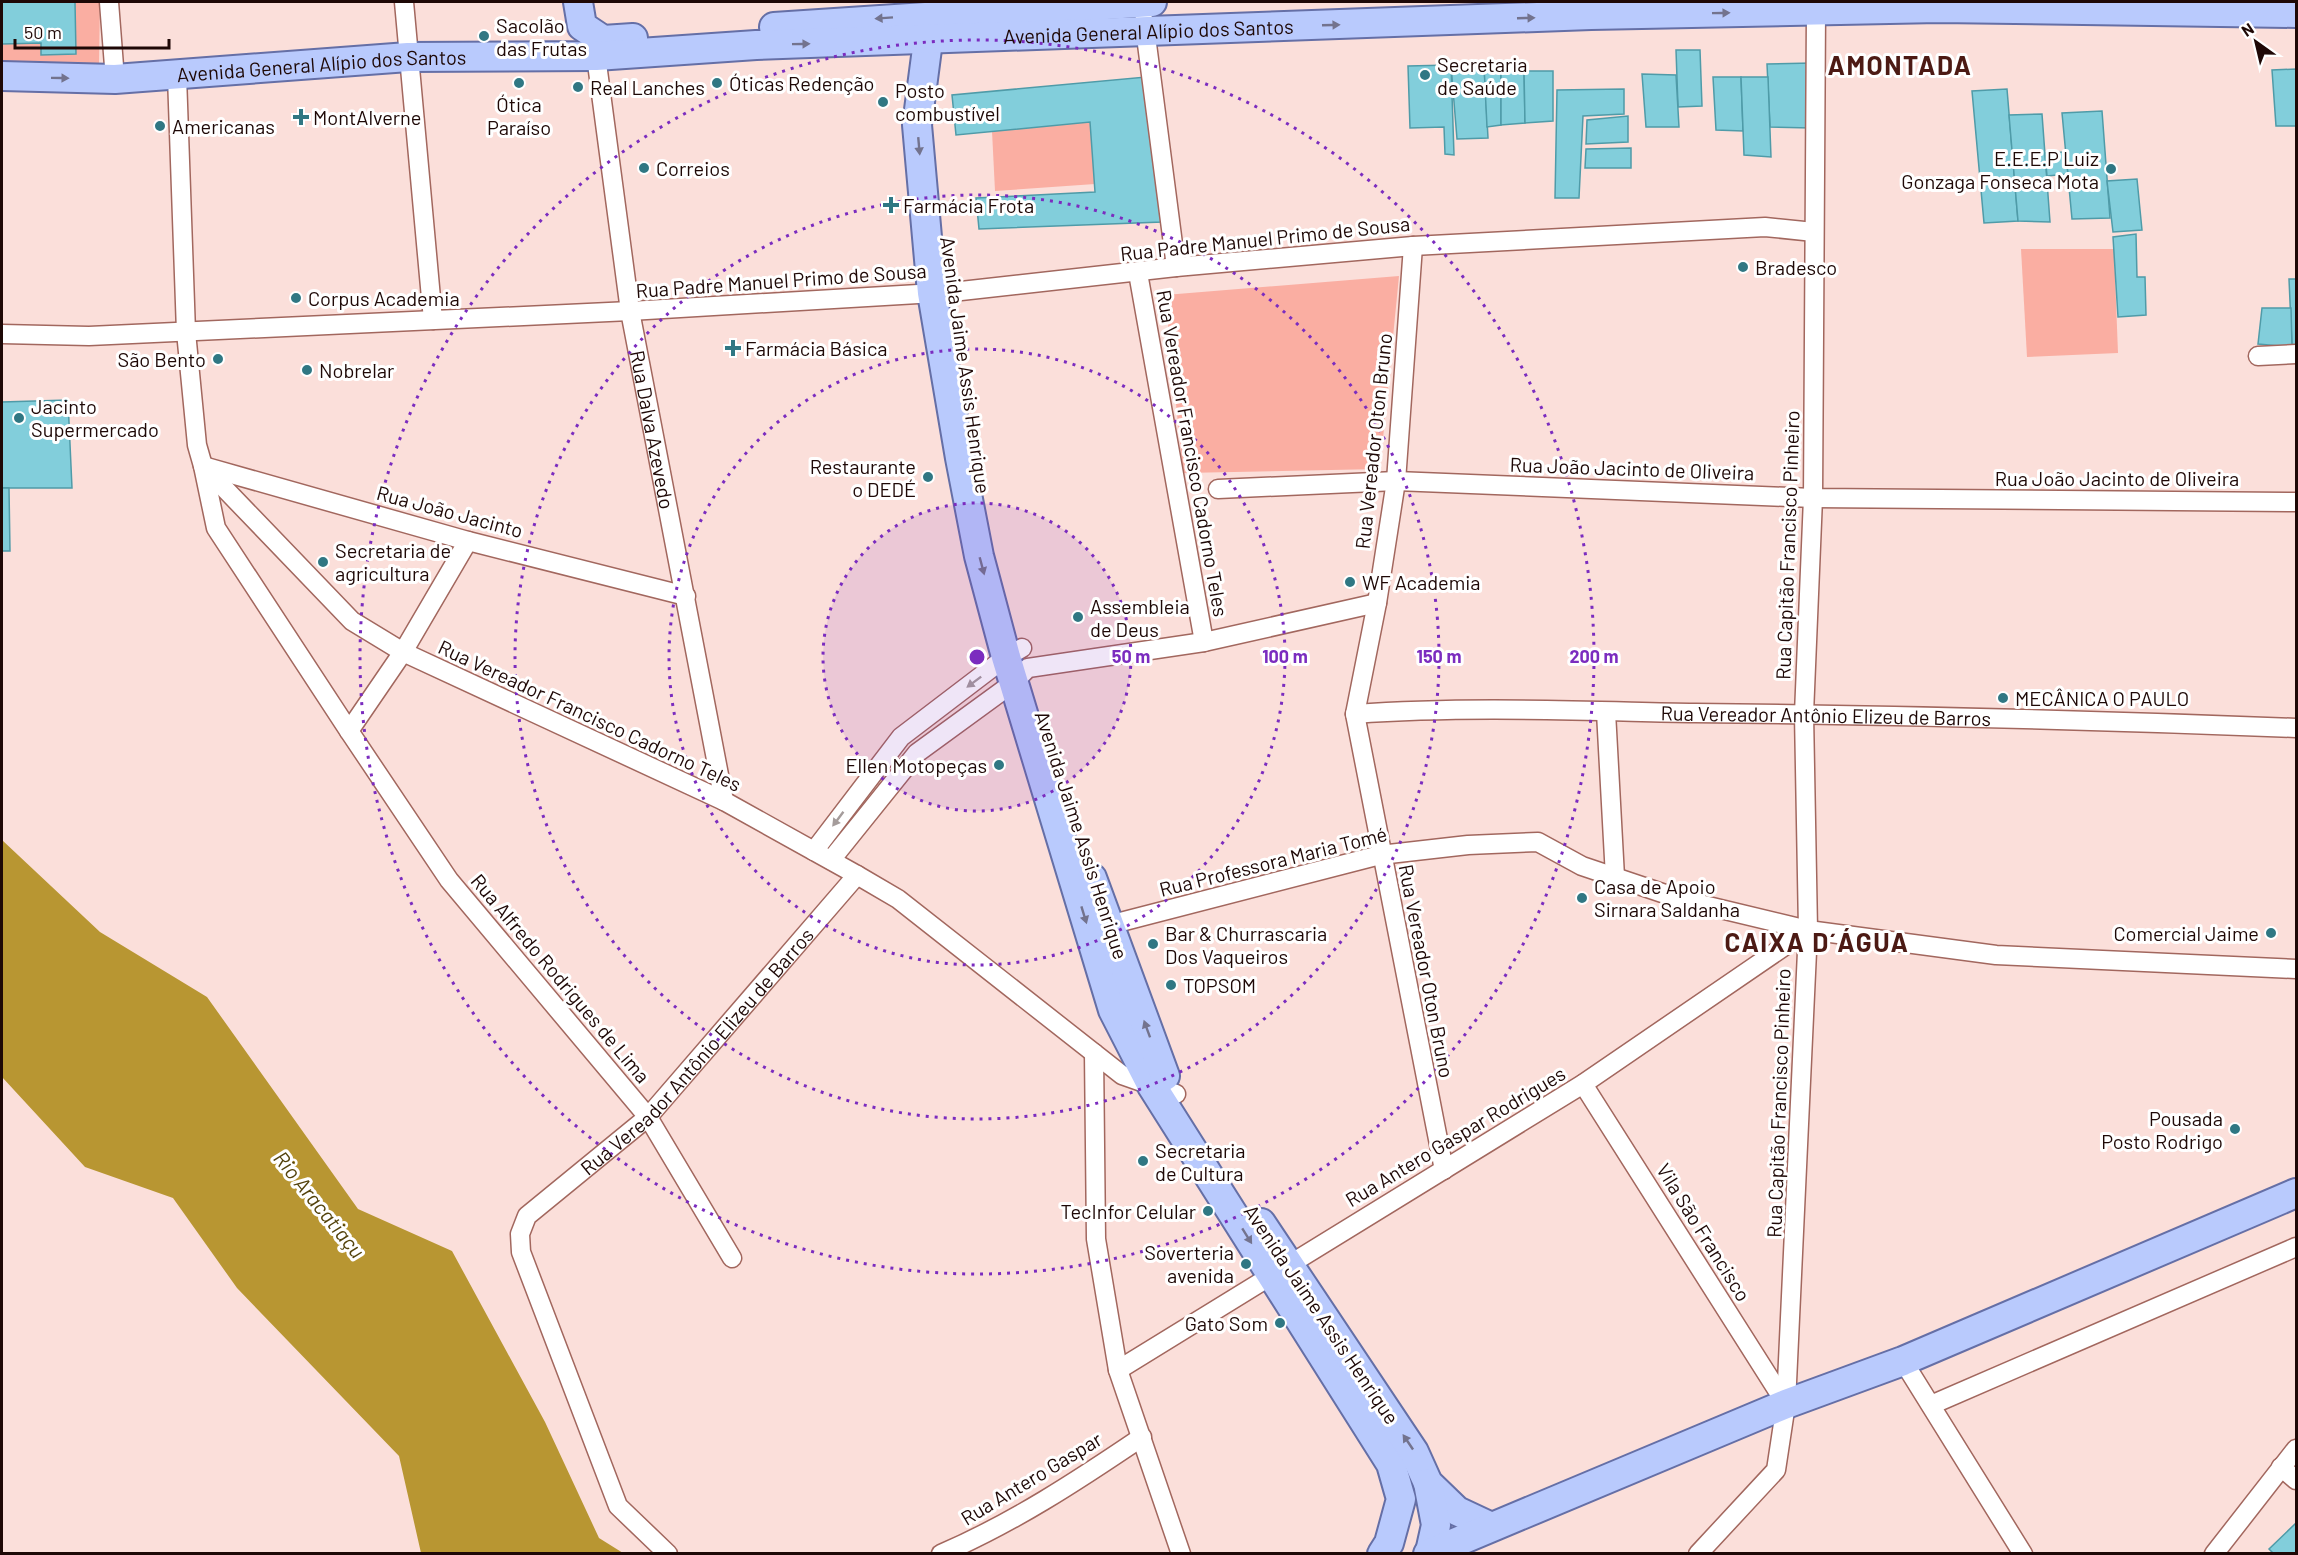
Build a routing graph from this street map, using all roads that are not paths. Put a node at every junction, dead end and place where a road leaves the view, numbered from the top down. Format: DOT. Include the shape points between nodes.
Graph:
graph roads {
  1 [pos="109,2"];
  2 [pos="404,2"];
  3 [pos="1142,2"];
  4 [pos="1152,2"];
  5 [pos="1939,5"];
  6 [pos="1591,8"];
  7 [pos="1816,12"];
  8 [pos="2296,13"];
  9 [pos="580,14"];
  10 [pos="926,19"];
  11 [pos="1145,32"];
  12 [pos="596,56"];
  13 [pos="408,57"];
  14 [pos="2,76"];
  15 [pos="177,76"];
  16 [pos="115,79"];
  17 [pos="1814,232"];
  18 [pos="1413,246"];
  19 [pos="1176,267"];
  20 [pos="1138,273"];
  21 [pos="942,292"];
  22 [pos="630,311"];
  23 [pos="433,320"];
  24 [pos="186,332"];
  25 [pos="2,334"];
  26 [pos="2296,354"];
  27 [pos="2258,356"];
  28 [pos="202,466"];
  29 [pos="1396,481"];
  30 [pos="1218,489"];
  31 [pos="1813,498"];
  32 [pos="2296,502"];
  33 [pos="468,541"];
  34 [pos="686,596"];
  35 [pos="1377,603"];
  36 [pos="1204,642"];
  37 [pos="403,652"];
  38 [pos="1017,664"];
  39 [pos="1606,712"];
  40 [pos="1355,714"];
  41 [pos="1804,714"];
  42 [pos="2296,728"];
  43 [pos="349,731"];
  44 [pos="724,801"];
  45 [pos="814,851"];
  46 [pos="1380,855"];
  47 [pos="831,861"];
  48 [pos="857,875"];
  49 [pos="1615,877"];
  50 [pos="1109,925"];
  51 [pos="1808,930"];
  52 [pos="2296,969"];
  53 [pos="1094,1053"];
  54 [pos="1583,1084"];
  55 [pos="1164,1090"];
  56 [pos="648,1117"];
  57 [pos="1444,1170"];
  58 [pos="2296,1193"];
  59 [pos="2296,1247"];
  60 [pos="732,1258"];
  61 [pos="1280,1269"];
  62 [pos="1903,1361"];
  63 [pos="1118,1370"];
  64 [pos="1786,1404"];
  65 [pos="1931,1406"];
  66 [pos="1142,1437"];
  67 [pos="2296,1449"];
  68 [pos="2281,1467"];
  69 [pos="2296,1480"];
  70 [pos="1428,1483"];
  71 [pos="1401,1499"];
  72 [pos="1489,1526"];
  73 [pos="1430,1553"];
  74 [pos="668,1554"];
  75 [pos="940,1554"];
  76 [pos="1181,1554"];
  77 [pos="1382,1554"];
  78 [pos="1698,1554"];
  79 [pos="2023,1554"];
  80 [pos="2214,1554"];
  1 -- 16 [label="street"];
  2 -- 13 [label="street"];
  3 -- 4 [label="main road, Avenida General Alípio dos Santos"];
  3 -- 10 [label="main road, Avenida General Alípio dos Santos"];
  3 -- 11 [label="street, Rua Vereador Francisco Cadorno Teles"];
  5 -- 7 [label="main road, Avenida General Alípio dos Santos"];
  5 -- 8 [label="main road, Avenida General Alípio dos Santos"];
  6 -- 7 [label="main road, Avenida General Alípio dos Santos, one-way"];
  11 -- 6 [label="main road, Avenida General Alípio dos Santos, one-way"];
  7 -- 17 [label="street, Rua Capitão Francisco Pinheiro"];
  10 -- 9 [label="main road, Avenida General Alípio dos Santos, one-way" via="603,40"];
  10 -- 11 [label="main road, Avenida General Alípio dos Santos"];
  12 -- 10 [label="main road, Avenida General Alípio dos Santos, one-way" via="756,45"];
  10 -- 21 [label="main road, Avenida Jaime Assis Henrique" via="921,87 936,124"];
  11 -- 19 [label="street, Rua Vereador Francisco Cadorno Teles"];
  12 -- 13 [label="main road, Avenida General Alípio dos Santos"];
  12 -- 22 [label="street, Rua Dalva Azevedo"];
  13 -- 15 [label="main road, Avenida General Alípio dos Santos"];
  13 -- 23 [label="street"];
  14 -- 16 [label="main road, Avenida General Alípio dos Santos, one-way"];
  15 -- 16 [label="main road, Avenida General Alípio dos Santos"];
  15 -- 24 [label="street"];
  17 -- 18 [label="street, Rua Padre Manuel Primo de Sousa" via="1765,227"];
  17 -- 31 [label="street, Rua Capitão Francisco Pinheiro"];
  18 -- 19 [label="street, Rua Padre Manuel Primo de Sousa"];
  18 -- 29 [label="street, Rua Vereador Oton Bruno"];
  19 -- 20 [label="street, Rua Padre Manuel Primo de Sousa"];
  20 -- 21 [label="street, Rua Padre Manuel Primo de Sousa"];
  20 -- 36 [label="street, Rua Vereador Francisco Cadorno Teles"];
  21 -- 22 [label="street, Rua Padre Manuel Primo de Sousa"];
  21 -- 38 [label="main road, Avenida Jaime Assis Henrique"];
  22 -- 23 [label="street, Rua Padre Manuel Primo de Sousa"];
  22 -- 34 [label="street, Rua Dalva Azevedo"];
  23 -- 24 [label="street, Rua Padre Manuel Primo de Sousa"];
  24 -- 25 [label="street, Rua Padre Manuel Primo de Sousa"];
  24 -- 28 [label="street" via="196,445"];
  26 -- 27 [label="street"];
  28 -- 33 [label="street, Rua João Jacinto"];
  28 -- 37 [label="street, Rua Vereador Francisco Cadorno Teles" via="352,621"];
  28 -- 43 [label="street, Rua Alfredo Rodrigues de Lima" via="216,528"];
  29 -- 30 [label="street, Rua João Jacinto de Oliveira"];
  29 -- 31 [label="street, Rua João Jacinto de Oliveira"];
  29 -- 35 [label="street, Rua Vereador Oton Bruno"];
  31 -- 32 [label="street, Rua João Jacinto de Oliveira"];
  31 -- 41 [label="street, Rua Capitão Francisco Pinheiro"];
  33 -- 34 [label="street, Rua João Jacinto"];
  33 -- 37 [label="street"];
  34 -- 44 [label="street, Rua Dalva Azevedo"];
  35 -- 36 [label="street"];
  35 -- 40 [label="street, Rua Vereador Oton Bruno"];
  36 -- 38 [label="street"];
  37 -- 43 [label="street"];
  37 -- 44 [label="street, Rua Vereador Francisco Cadorno Teles"];
  38 -- 45 [label="street, one-way" via="901,737"];
  38 -- 47 [label="street" via="918,753"];
  38 -- 50 [label="main road, Avenida Jaime Assis Henrique"];
  38 -- 55 [label="main road, one-way" via="1113,1010"];
  39 -- 40 [label="street, Rua Vereador Antônio Elizeu de Barros" via="1426,709"];
  39 -- 41 [label="street, Rua Vereador Antônio Elizeu de Barros"];
  39 -- 49 [label="street"];
  40 -- 46 [label="street, Rua Vereador Oton Bruno"];
  41 -- 42 [label="street, Rua Vereador Antônio Elizeu de Barros"];
  41 -- 51 [label="street, Rua Capitão Francisco Pinheiro"];
  43 -- 56 [label="street, Rua Alfredo Rodrigues de Lima" via="449,880"];
  44 -- 45 [label="street, Rua Vereador Francisco Cadorno Teles"];
  45 -- 47 [label="street, Rua Vereador Francisco Cadorno Teles"];
  46 -- 49 [label="street, Rua Professora Maria Tomé" via="1538,842 1582,866"];
  46 -- 50 [label="street, Rua Professora Maria Tomé"];
  46 -- 57 [label="street, Rua Vereador Oton Bruno"];
  47 -- 48 [label="street, Rua Vereador Francisco Cadorno Teles"];
  48 -- 53 [label="street, Rua Vereador Francisco Cadorno Teles" via="898,899"];
  48 -- 56 [label="street, Rua Vereador Antônio Elizeu de Barros"];
  49 -- 51 [label="street, Rua Professora Maria Tomé" via="1683,900"];
  55 -- 50 [label="main road, Avenida Jaime Assis Henrique, one-way" via="1162,1071"];
  51 -- 52 [label="street, Rua Professora Maria Tomé" via="1996,955"];
  51 -- 54 [label="street, Rua Antero Gaspar Rodrigues"];
  51 -- 64 [label="street, Rua Capitão Francisco Pinheiro"];
  53 -- 55 [label="street, Rua Vereador Francisco Cadorno Teles" via="1122,1075"];
  53 -- 63 [label="street" via="1096,1239"];
  54 -- 57 [label="street, Rua Antero Gaspar Rodrigues"];
  54 -- 64 [label="street, Vila São Francisco"];
  55 -- 61 [label="main road, Avenida Jaime Assis Henrique"];
  56 -- 60 [label="street, Rua Alfredo Rodrigues de Lima"];
  56 -- 74 [label="street, Rua Vereador Antônio Elizeu de Barros" via="527,1216 520,1234 521,1252 618,1506"];
  57 -- 61 [label="street, Rua Antero Gaspar Rodrigues"];
  58 -- 62 [label="main road"];
  59 -- 65 [label="street"];
  61 -- 63 [label="street, Rua Antero Gaspar Rodrigues"];
  70 -- 61 [label="main road, Avenida Jaime Assis Henrique, one-way" via="1414,1452"];
  61 -- 71 [label="main road" via="1391,1464"];
  62 -- 64 [label="main road"];
  62 -- 65 [label="street"];
  63 -- 66 [label="street"];
  64 -- 72 [label="main road"];
  64 -- 78 [label="street, Rua Capitão Francisco Pinheiro" via="1776,1470"];
  65 -- 79 [label="street"];
  66 -- 75 [label="street, Rua Antero Gaspar" via="1054,1496 985,1535"];
  66 -- 76 [label="street"];
  67 -- 68 [label="street"];
  68 -- 69 [label="street"];
  68 -- 80 [label="street"];
  70 -- 72 [label="main road, Avenida Jaime Assis Henrique" via="1457,1511"];
  70 -- 73 [label="main road" via="1436,1525"];
  71 -- 73 [label="main road"];
  71 -- 77 [label="main road" via="1389,1543"];
  72 -- 73 [label="main road"];
}
